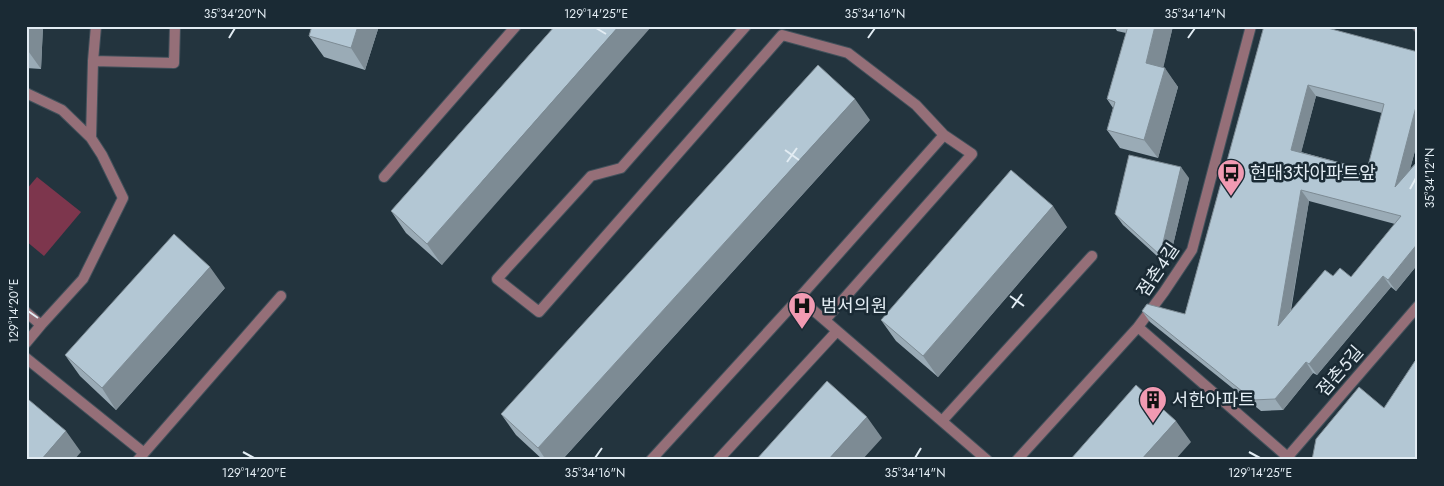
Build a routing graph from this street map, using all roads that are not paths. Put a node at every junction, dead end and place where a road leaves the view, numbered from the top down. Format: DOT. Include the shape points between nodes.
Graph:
graph roads {
  1 [pos="96,26"];
  2 [pos="176,26"];
  3 [pos="516,26"];
  4 [pos="746,26"];
  5 [pos="773,26"];
  6 [pos="1251,26"];
  7 [pos="782,35"];
  8 [pos="93,61"];
  9 [pos="26,93"];
  10 [pos="944,134"];
  11 [pos="91,138"];
  12 [pos="384,176"];
  13 [pos="1092,256"];
  14 [pos="281,296"];
  15 [pos="799,298"];
  16 [pos="1418,306"];
  17 [pos="26,312"];
  18 [pos="825,320"];
  19 [pos="41,325"];
  20 [pos="1138,328"];
  21 [pos="837,331"];
  22 [pos="26,343"];
  23 [pos="26,358"];
  24 [pos="942,421"];
  25 [pos="141,456"];
  26 [pos="1288,459"];
  27 [pos="652,460"];
  28 [pos="718,460"];
  29 [pos="987,460"];
  30 [pos="1018,460"];
  1 -- 8 [label="street"];
  2 -- 8 [label="street" via="174,63"];
  3 -- 12 [label="street"];
  4 -- 7 [label="street" via="621,168 591,176 497,279 539,312"];
  5 -- 7 [label="street"];
  6 -- 20 [label="street, 점촌4길" via="1192,250"];
  7 -- 10 [label="street" via="848,53 916,105"];
  8 -- 11 [label="street"];
  9 -- 11 [label="street" via="62,110"];
  10 -- 15 [label="street"];
  10 -- 18 [label="street" via="972,154"];
  11 -- 19 [label="street" via="124,198 83,280"];
  13 -- 24 [label="street"];
  14 -- 25 [label="street"];
  15 -- 18 [label="street"];
  15 -- 27 [label="street"];
  16 -- 26 [label="street, 점촌5길"];
  17 -- 19 [label="street"];
  18 -- 21 [label="street"];
  19 -- 22 [label="street"];
  20 -- 26 [label="street"];
  20 -- 30 [label="street, 점촌4길"];
  21 -- 24 [label="street"];
  21 -- 28 [label="street"];
  23 -- 25 [label="street"];
  24 -- 29 [label="street"];
}
